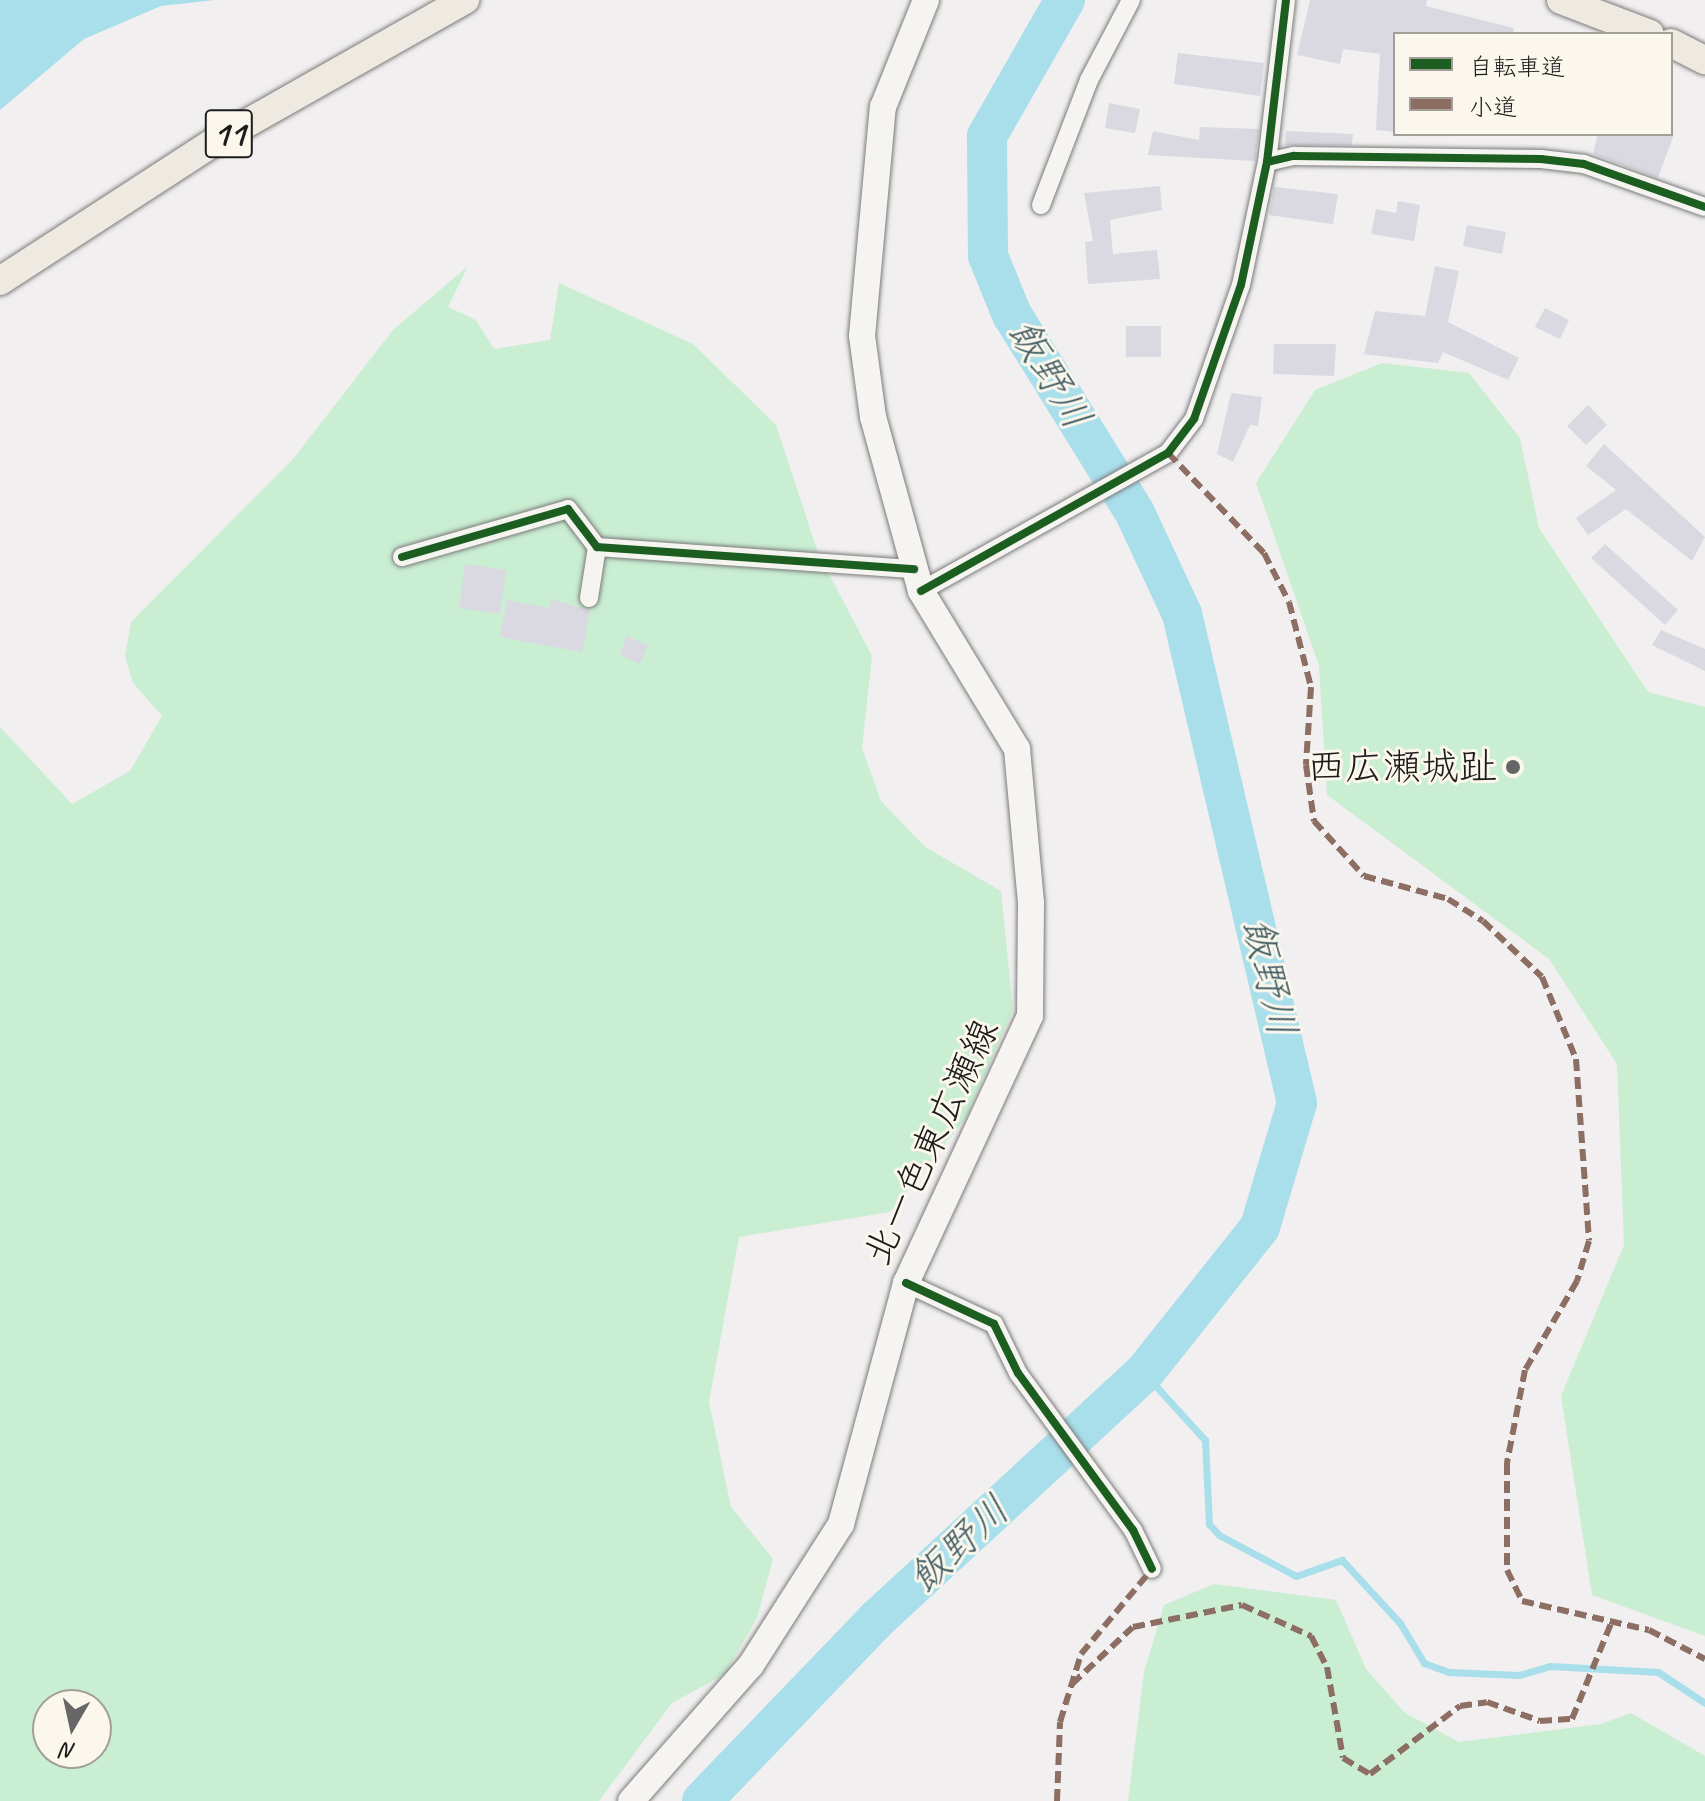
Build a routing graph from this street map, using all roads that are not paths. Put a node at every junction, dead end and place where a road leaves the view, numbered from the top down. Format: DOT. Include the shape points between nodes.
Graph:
graph roads {
  1 [pos="465,0"];
  2 [pos="926,0"];
  3 [pos="1131,0"];
  4 [pos="1286,0"];
  5 [pos="1561,0"];
  6 [pos="1645,32"];
  7 [pos="1673,44"];
  8 [pos="1705,60"];
  9 [pos="1267,162"];
  10 [pos="1041,205"];
  11 [pos="1705,207"];
  12 [pos="0,281"];
  13 [pos="597,547"];
  14 [pos="402,557"];
  15 [pos="918,580"];
  16 [pos="589,598"];
  17 [pos="906,1283"];
  18 [pos="1152,1569"];
  19 [pos="631,1801"];
  1 -- 12 [label="main road, 11" via="219,139"];
  2 -- 15 [label="main road, 北一色東広瀬線" via="883,107 861,294 873,417"];
  3 -- 10 [label="street" via="1089,80"];
  4 -- 9 [label="street"];
  5 -- 6 [label="main road"];
  7 -- 8 [label="main road"];
  9 -- 11 [label="street" via="1294,156 1541,159 1584,164"];
  9 -- 15 [label="street" via="1241,285 1201,405 1168,453 1082,504"];
  13 -- 14 [label="street" via="568,509"];
  13 -- 15 [label="street"];
  13 -- 16 [label="street"];
  15 -- 17 [label="main road, 北一色東広瀬線" via="1017,749 1033,978 1016,1053"];
  17 -- 18 [label="street" via="994,1324 1018,1373"];
  17 -- 19 [label="main road, 北一色東広瀬線" via="841,1524 751,1665"];
}
